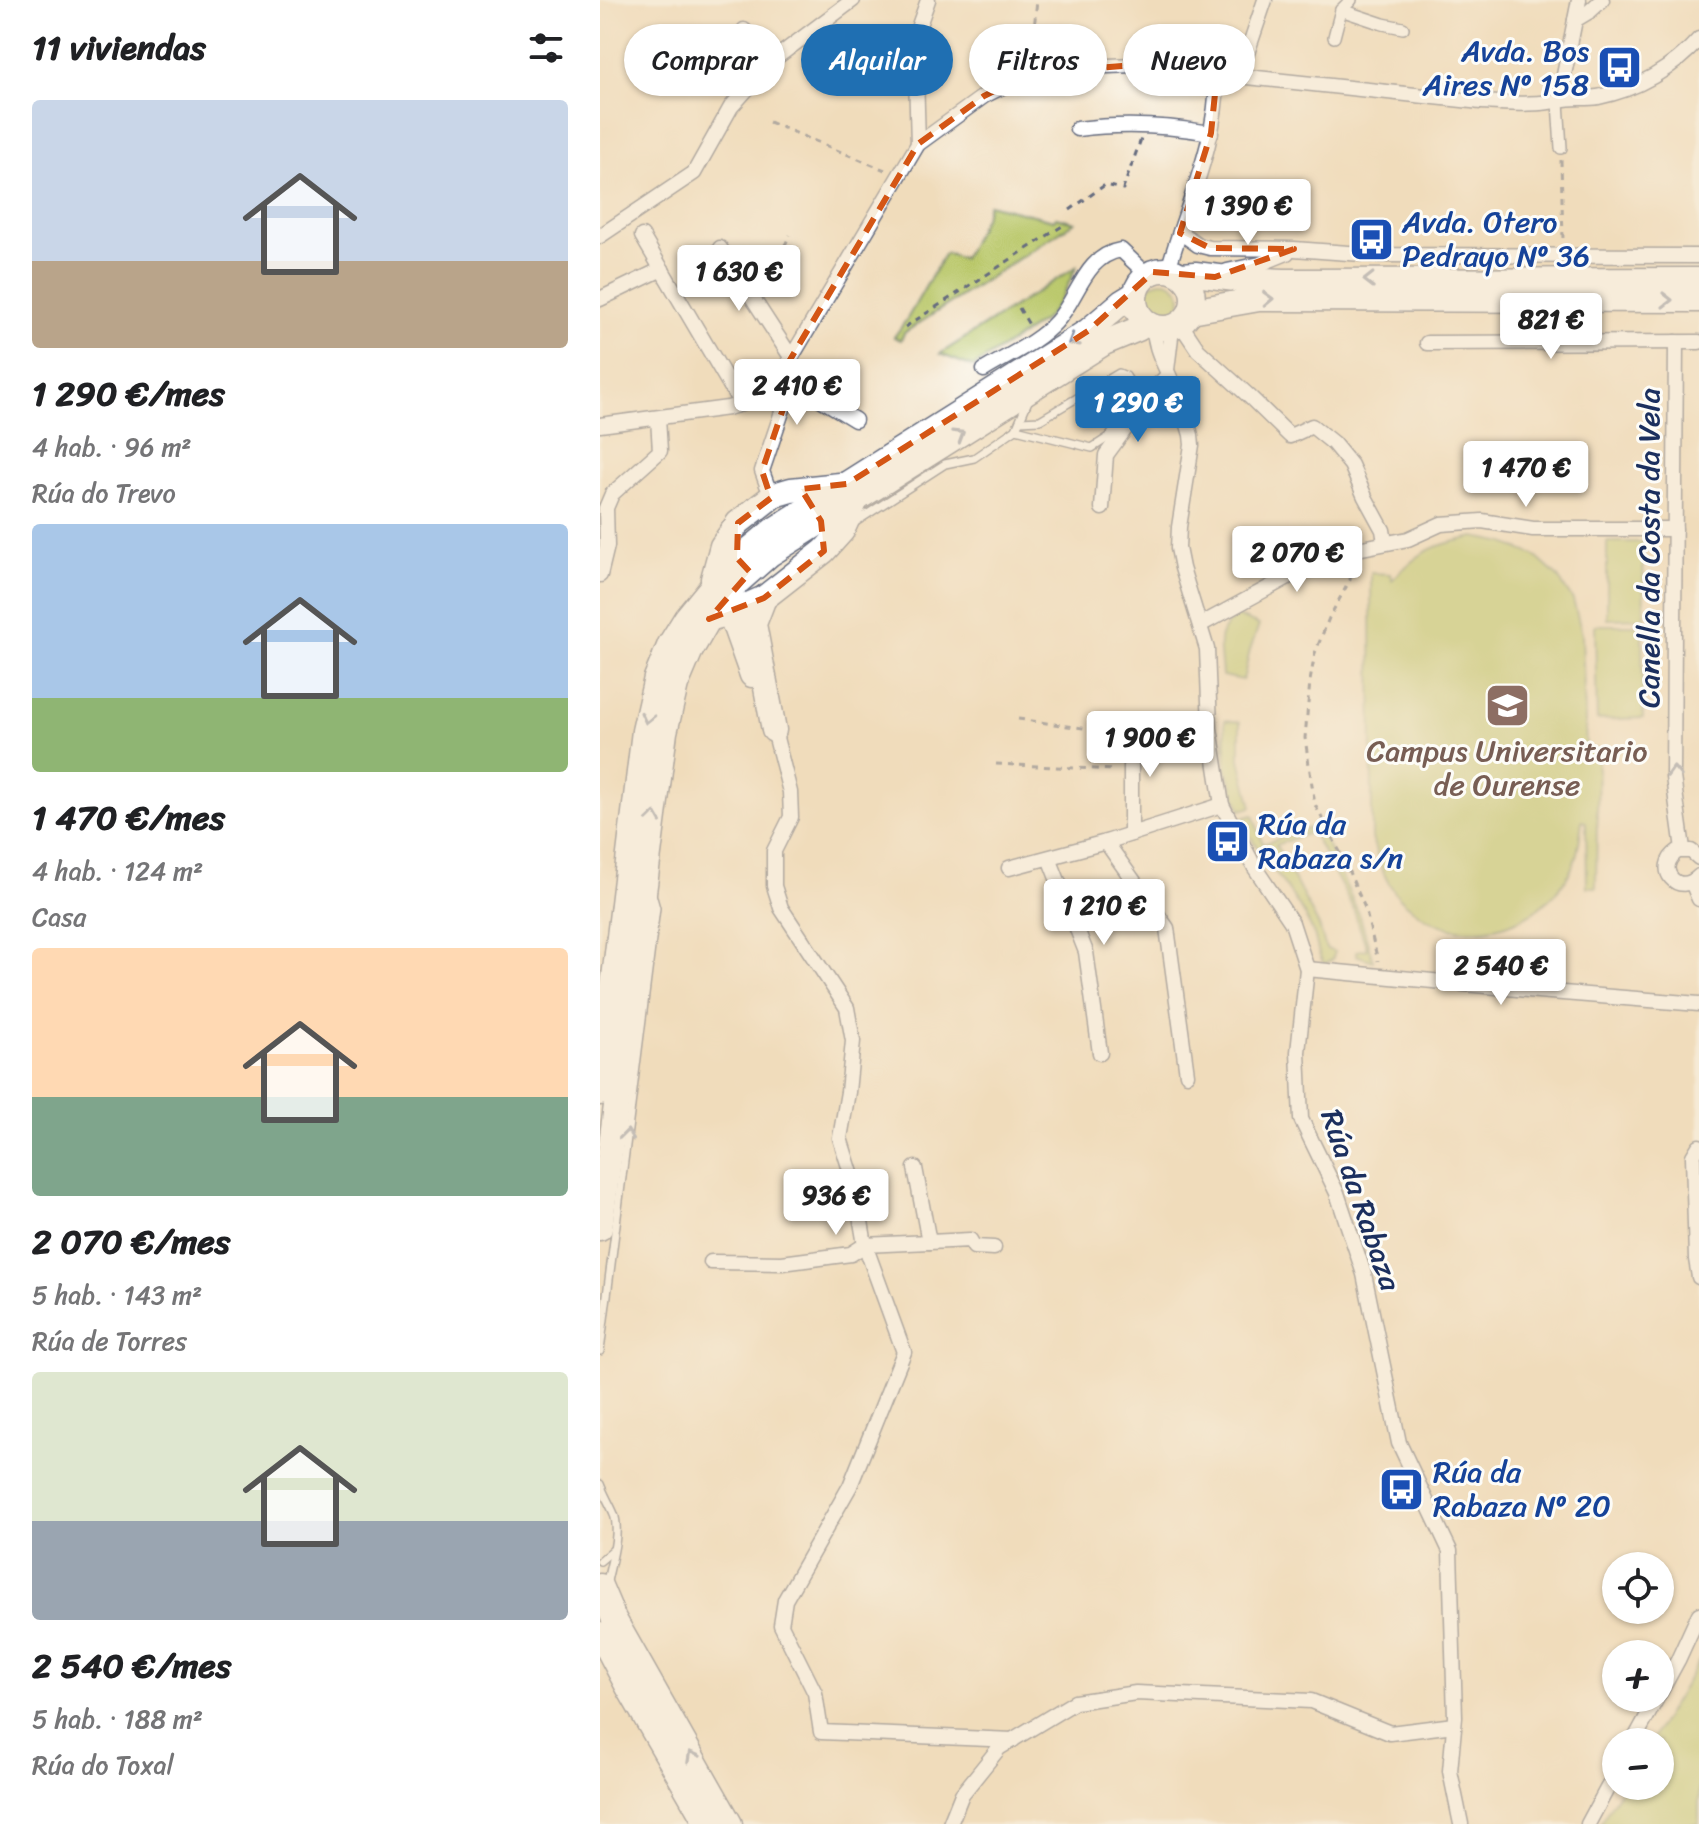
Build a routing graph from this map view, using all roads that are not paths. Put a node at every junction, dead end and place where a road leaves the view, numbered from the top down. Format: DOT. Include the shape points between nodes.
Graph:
graph roads {
  1 [pos="853,0"];
  2 [pos="928,0"];
  3 [pos="1265,0"];
  4 [pos="1351,0"];
  5 [pos="1579,0"];
  6 [pos="1602,0"];
  7 [pos="1341,10"];
  8 [pos="1575,20"];
  9 [pos="1403,28"];
  10 [pos="1255,30"];
  11 [pos="1334,37"];
  12 [pos="1699,39"];
  13 [pos="785,51"];
  14 [pos="1123,65"];
  15 [pos="1255,79"];
  16 [pos="741,96"];
  17 [pos="1218,96"];
  18 [pos="1558,101"];
  19 [pos="1077,129"];
  20 [pos="1211,133"];
  21 [pos="918,144"];
  22 [pos="1561,148"];
  23 [pos="1180,232"];
  24 [pos="600,236"];
  25 [pos="642,236"];
  26 [pos="720,248"];
  27 [pos="1294,249"];
  28 [pos="1699,256"];
  29 [pos="662,269"];
  30 [pos="1215,277"];
  31 [pos="1158,279"];
  32 [pos="1699,280"];
  33 [pos="600,299"];
  34 [pos="1699,300"];
  35 [pos="1168,322"];
  36 [pos="1676,342"];
  37 [pos="1699,342"];
  38 [pos="1427,343"];
  39 [pos="791,357"];
  40 [pos="984,370"];
  41 [pos="1168,373"];
  42 [pos="781,375"];
  43 [pos="1033,388"];
  44 [pos="741,404"];
  45 [pos="658,418"];
  46 [pos="855,420"];
  47 [pos="600,425"];
  48 [pos="1018,425"];
  49 [pos="852,491"];
  50 [pos="783,493"];
  51 [pos="1102,508"];
  52 [pos="825,519"];
  53 [pos="738,523"];
  54 [pos="1675,529"];
  55 [pos="1385,542"];
  56 [pos="743,565"];
  57 [pos="600,575"];
  58 [pos="787,579"];
  59 [pos="711,587"];
  60 [pos="764,598"];
  61 [pos="719,616"];
  62 [pos="1200,625"];
  63 [pos="680,648"];
  64 [pos="774,730"];
  65 [pos="1123,733"];
  66 [pos="1222,805"];
  67 [pos="1131,834"];
  68 [pos="1106,842"];
  69 [pos="1683,849"];
  70 [pos="1049,858"];
  71 [pos="1699,858"];
  72 [pos="1009,868"];
  73 [pos="646,873"];
  74 [pos="1695,879"];
  75 [pos="1699,899"];
  76 [pos="1307,969"];
  77 [pos="1699,1004"];
  78 [pos="1100,1053"];
  79 [pos="1187,1074"];
  80 [pos="600,1093"];
  81 [pos="1699,1146"];
  82 [pos="915,1168"];
  83 [pos="600,1228"];
  84 [pos="929,1242"];
  85 [pos="865,1245"];
  86 [pos="994,1248"];
  87 [pos="711,1262"];
  88 [pos="1699,1277"];
  89 [pos="600,1351"];
  90 [pos="600,1484"];
  91 [pos="602,1498"];
  92 [pos="613,1550"];
  93 [pos="600,1561"];
  94 [pos="602,1591"];
  95 [pos="1699,1614"];
  96 [pos="600,1634"];
  97 [pos="1674,1667"];
  98 [pos="1454,1725"];
  99 [pos="1013,1740"];
  100 [pos="1602,1800"];
  101 [pos="1591,1823"];
  102 [pos="707,1824"];
  103 [pos="730,1824"];
  104 [pos="950,1824"];
  105 [pos="1461,1824"];
  1 -- 13 [label="street"];
  2 -- 21 [label="street" via="915,40"];
  3 -- 10 [label="street"];
  4 -- 7 [label="street"];
  5 -- 8 [label="street"];
  6 -- 8 [label="street"];
  7 -- 9 [label="street"];
  7 -- 11 [label="street"];
  8 -- 18 [label="street"];
  12 -- 18 [label="street" via="1657,75 1598,97"];
  14 -- 21 [label="street" via="1030,73 984,96"];
  15 -- 18 [label="street" via="1481,102"];
  16 -- 24 [label="street" via="694,173"];
  17 -- 20 [label="street"];
  18 -- 22 [label="street"];
  19 -- 20 [label="street" via="1146,125"];
  20 -- 23 [label="street"];
  21 -- 39 [label="street"];
  23 -- 27 [label="street" via="1210,248"];
  23 -- 31 [label="street"];
  25 -- 29 [label="street"];
  26 -- 39 [label="street"];
  27 -- 28 [label="street" via="1376,255"];
  27 -- 30 [label="street"];
  29 -- 33 [label="street"];
  29 -- 44 [label="street"];
  30 -- 31 [label="main road"];
  32 -- 30 [label="main road, one-way"];
  31 -- 35 [label="main road" via="1137,311"];
  31 -- 35 [label="main road" via="1192,290 1193,297"];
  31 -- 40 [label="street" via="1121,250 1109,252 1092,266 1058,320"];
  31 -- 49 [label="main road, one-way"];
  35 -- 34 [label="main road, one-way" via="1259,299"];
  35 -- 41 [label="street"];
  35 -- 43 [label="main road" via="1104,343"];
  35 -- 55 [label="street" via="1290,436 1312,426 1333,443 1351,465"];
  36 -- 37 [label="street"];
  36 -- 38 [label="street"];
  36 -- 54 [label="street, Canella da Costa da Vela"];
  39 -- 42 [label="street"];
  41 -- 51 [label="street" via="1106,455"];
  41 -- 62 [label="street, Rúa da Rabaza" via="1191,435 1178,548"];
  42 -- 44 [label="street"];
  42 -- 46 [label="street"];
  42 -- 50 [label="street" via="787,397 762,471 767,485"];
  43 -- 48 [label="lane"];
  49 -- 43 [label="main road, one-way"];
  44 -- 45 [label="street"];
  45 -- 47 [label="street"];
  45 -- 57 [label="street" via="660,451 612,494 606,508 607,546"];
  48 -- 48 [label="lane" via="1092,448 1109,437 1137,394 1119,373 1040,420"];
  48 -- 52 [label="lane" via="974,458 945,464"];
  49 -- 50 [label="main road"];
  49 -- 52 [label="main road"];
  49 -- 52 [label="main road"];
  50 -- 52 [label="main road"];
  50 -- 53 [label="main road"];
  52 -- 56 [label="main road" via="772,531"];
  52 -- 58 [label="main road" via="824,551"];
  53 -- 56 [label="main road"];
  53 -- 59 [label="main road" via="722,546"];
  54 -- 55 [label="street" via="1533,529 1482,521 1441,524 1408,539"];
  69 -- 54 [label="street, Canella da Costa da Vela, one-way" via="1673,777"];
  55 -- 62 [label="street" via="1314,563"];
  56 -- 58 [label="main road" via="757,581"];
  56 -- 59 [label="main road"];
  56 -- 61 [label="main road"];
  58 -- 60 [label="main road"];
  59 -- 63 [label="main road" via="686,618"];
  60 -- 61 [label="main road"];
  60 -- 64 [label="main road" via="754,624"];
  61 -- 63 [label="main road"];
  61 -- 64 [label="main road"];
  62 -- 66 [label="street, Rúa da Rabaza" via="1207,649 1210,728"];
  73 -- 63 [label="main road, one-way"];
  63 -- 80 [label="main road, one-way" via="656,678 644,731"];
  64 -- 85 [label="street" via="791,817 774,851 774,886 781,908 847,1008 853,1041 840,1138"];
  65 -- 67 [label="street" via="1131,755"];
  66 -- 67 [label="street"];
  66 -- 76 [label="street, Rúa da Rabaza" via="1292,923"];
  67 -- 68 [label="street"];
  68 -- 70 [label="street"];
  68 -- 79 [label="street" via="1167,928"];
  69 -- 71 [label="street"];
  69 -- 74 [label="street" via="1669,858 1668,874 1681,884"];
  70 -- 72 [label="street"];
  70 -- 78 [label="street" via="1086,952"];
  73 -- 83 [label="main road"];
  89 -- 73 [label="lane, one-way" via="656,908"];
  74 -- 75 [label="street"];
  76 -- 77 [label="street"];
  76 -- 98 [label="street, Rúa da Rabaza" via="1298,1052 1301,1119 1337,1193 1364,1274 1399,1443 1450,1551"];
  81 -- 88 [label="street" via="1693,1156"];
  82 -- 84 [label="street"];
  84 -- 85 [label="street"];
  84 -- 86 [label="street" via="970,1240 974,1247"];
  85 -- 87 [label="street" via="851,1254 782,1263"];
  85 -- 99 [label="street" via="904,1352 850,1486 785,1600 781,1625 815,1693 821,1732"];
  90 -- 91 [label="lane"];
  91 -- 92 [label="lane" via="614,1515"];
  92 -- 93 [label="lane"];
  92 -- 94 [label="lane"];
  103 -- 94 [label="main road, one-way"];
  95 -- 97 [label="street"];
  96 -- 102 [label="main road"];
  98 -- 99 [label="street" via="1390,1733 1311,1701 1136,1693 1075,1702"];
  98 -- 105 [label="street, Rúa da Rabaza" via="1450,1771"];
  99 -- 104 [label="street" via="999,1748 962,1794"];
  100 -- 101 [label="street"];
}
